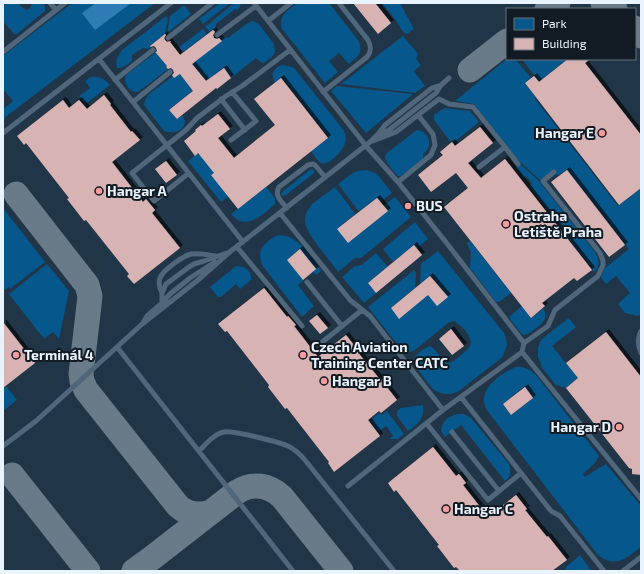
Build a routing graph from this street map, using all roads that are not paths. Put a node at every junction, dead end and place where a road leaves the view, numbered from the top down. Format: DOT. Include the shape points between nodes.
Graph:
graph roads {
  1 [pos="50,3"];
  2 [pos="65,3"];
  3 [pos="171,3"];
  4 [pos="212,3"];
  5 [pos="291,3"];
  6 [pos="339,3"];
  7 [pos="255,4"];
  8 [pos="56,10"];
  9 [pos="268,21"];
  10 [pos="217,36"];
  11 [pos="168,38"];
  12 [pos="153,50"];
  13 [pos="290,50"];
  14 [pos="3,52"];
  15 [pos="99,59"];
  16 [pos="170,72"];
  17 [pos="449,78"];
  18 [pos="115,80"];
  19 [pos="232,92"];
  20 [pos="323,92"];
  21 [pos="221,100"];
  22 [pos="133,102"];
  23 [pos="418,115"];
  24 [pos="244,130"];
  25 [pos="3,133"];
  26 [pos="231,140"];
  27 [pos="368,144"];
  28 [pos="167,145"];
  29 [pos="505,147"];
  30 [pos="518,164"];
  31 [pos="479,167"];
  32 [pos="554,172"];
  33 [pos="189,173"];
  34 [pos="325,177"];
  35 [pos="398,182"];
  36 [pos="286,208"];
  37 [pos="280,213"];
  38 [pos="243,242"];
  39 [pos="237,247"];
  40 [pos="232,251"];
  41 [pos="217,256"];
  42 [pos="224,257"];
  43 [pos="307,282"];
  44 [pos="162,293"];
  45 [pos="162,304"];
  46 [pos="362,310"];
  47 [pos="141,326"];
  48 [pos="302,326"];
  49 [pos="342,326"];
  50 [pos="641,331"];
  51 [pos="321,343"];
  52 [pos="524,343"];
  53 [pos="117,347"];
  54 [pos="522,352"];
  55 [pos="641,353"];
  56 [pos="461,397"];
  57 [pos="443,410"];
  58 [pos="427,424"];
  59 [pos="452,432"];
  60 [pos="3,446"];
  61 [pos="199,450"];
  62 [pos="521,473"];
  63 [pos="348,486"];
  64 [pos="499,491"];
  65 [pos="641,498"];
  66 [pos="641,557"];
  67 [pos="294,571"];
  68 [pos="394,571"];
  69 [pos="604,571"];
  70 [pos="623,571"];
  1 -- 8 [label="lane"];
  2 -- 8 [label="lane"];
  3 -- 15 [label="lane"];
  4 -- 11 [label="lane"];
  5 -- 9 [label="lane"];
  6 -- 20 [label="lane" via="371,44 371,49 367,57"];
  7 -- 9 [label="lane"];
  7 -- 10 [label="lane"];
  8 -- 14 [label="lane"];
  9 -- 13 [label="lane"];
  12 -- 18 [label="lane"];
  13 -- 19 [label="lane"];
  13 -- 20 [label="lane"];
  15 -- 18 [label="lane"];
  15 -- 25 [label="lane"];
  16 -- 22 [label="lane"];
  17 -- 27 [label="lane" via="432,88 385,126"];
  18 -- 22 [label="lane"];
  19 -- 21 [label="lane"];
  19 -- 24 [label="lane" via="256,121"];
  20 -- 27 [label="lane"];
  21 -- 24 [label="lane"];
  21 -- 28 [label="lane"];
  22 -- 28 [label="lane"];
  23 -- 27 [label="lane" via="396,132"];
  23 -- 29 [label="lane" via="439,99 449,104 473,107"];
  23 -- 35 [label="lane" via="433,134 434,145 431,155"];
  24 -- 26 [label="lane"];
  27 -- 34 [label="lane"];
  27 -- 35 [label="lane"];
  28 -- 33 [label="lane"];
  28 -- 33 [label="lane" via="132,173 154,201"];
  29 -- 30 [label="lane"];
  29 -- 31 [label="lane"];
  32 -- 52 [label="lane" via="543,181 598,249 603,265 598,276 555,310 548,326"];
  33 -- 38 [label="lane"];
  34 -- 36 [label="lane"];
  34 -- 36 [label="lane" via="315,165 310,164 284,183 277,194"];
  35 -- 52 [label="lane"];
  36 -- 37 [label="lane"];
  37 -- 38 [label="lane"];
  37 -- 46 [label="lane" via="350,300"];
  38 -- 39 [label="lane"];
  39 -- 40 [label="lane"];
  39 -- 48 [label="lane"];
  40 -- 41 [label="lane"];
  40 -- 42 [label="lane"];
  41 -- 44 [label="lane" via="188,267 166,284"];
  41 -- 44 [label="lane" via="190,254 178,261 159,279"];
  42 -- 45 [label="lane" via="182,284"];
  42 -- 47 [label="lane"];
  43 -- 49 [label="lane"];
  44 -- 45 [label="lane"];
  45 -- 47 [label="lane" via="147,316"];
  46 -- 49 [label="lane"];
  46 -- 57 [label="lane" via="370,316"];
  47 -- 53 [label="lane"];
  49 -- 51 [label="lane"];
  50 -- 55 [label="lane" via="638,344"];
  52 -- 54 [label="lane"];
  53 -- 60 [label="lane" via="36,421"];
  53 -- 61 [label="lane"];
  54 -- 56 [label="lane"];
  54 -- 65 [label="lane"];
  56 -- 57 [label="lane"];
  56 -- 62 [label="lane"];
  57 -- 58 [label="lane"];
  58 -- 63 [label="lane"];
  58 -- 64 [label="lane" via="488,500"];
  59 -- 64 [label="lane"];
  61 -- 67 [label="lane"];
  61 -- 68 [label="lane" via="220,433 227,431 293,449 305,460"];
  62 -- 64 [label="lane"];
  62 -- 69 [label="lane"];
  66 -- 70 [label="lane"];
}
